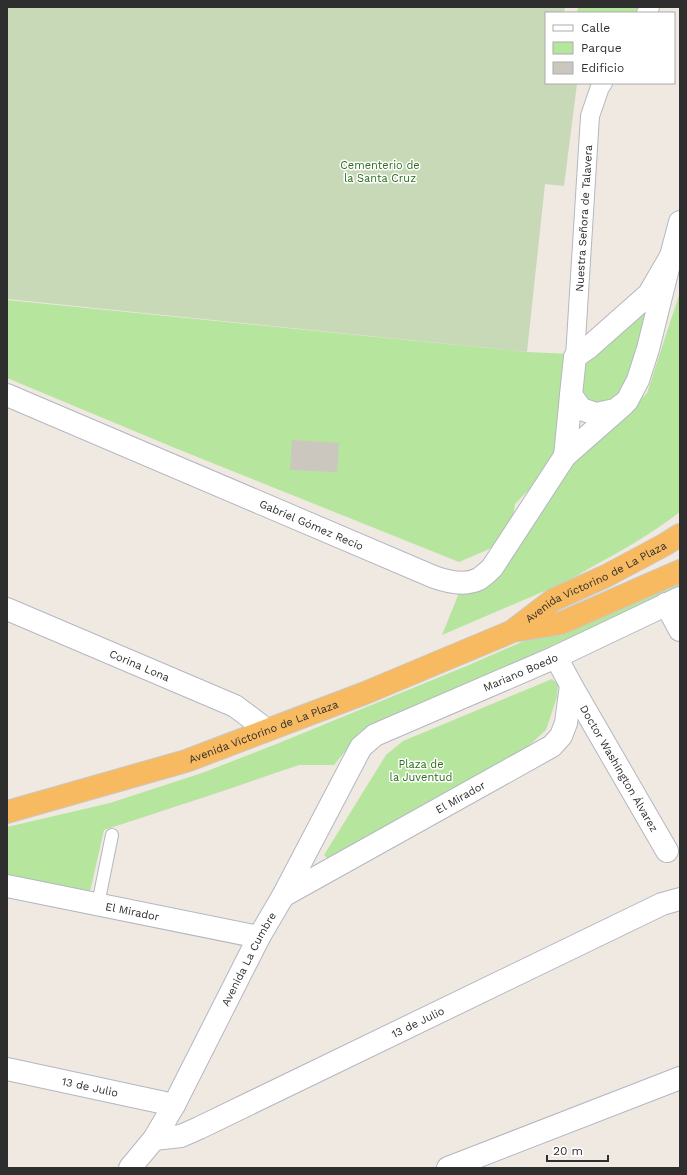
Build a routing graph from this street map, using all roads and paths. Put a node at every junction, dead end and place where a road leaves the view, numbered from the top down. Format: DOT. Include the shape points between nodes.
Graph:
graph roads {
  1 [pos="602,84"];
  2 [pos="680,222"];
  3 [pos="671,256"];
  4 [pos="575,357"];
  5 [pos="7,395"];
  6 [pos="571,395"];
  7 [pos="627,401"];
  8 [pos="565,456"];
  9 [pos="680,535"];
  10 [pos="680,572"];
  11 [pos="673,601"];
  12 [pos="7,609"];
  13 [pos="680,630"];
  14 [pos="513,631"];
  15 [pos="556,657"];
  16 [pos="571,685"];
  17 [pos="264,732"];
  18 [pos="361,747"];
  19 [pos="7,812"];
  20 [pos="112,834"];
  21 [pos="667,851"];
  22 [pos="7,886"];
  23 [pos="283,896"];
  24 [pos="680,899"];
  25 [pos="98,904"];
  26 [pos="259,937"];
  27 [pos="7,1069"];
  28 [pos="680,1078"];
  29 [pos="174,1104"];
  30 [pos="154,1139"];
  31 [pos="130,1168"];
  32 [pos="448,1168"];
  1 -- 4 [label="street, Nuestra Señora de Talavera" via="590,116"];
  2 -- 3 [label="street"];
  3 -- 4 [label="street" via="649,294"];
  3 -- 7 [label="street" via="648,350 638,380"];
  4 -- 6 [label="street, Nuestra Señora de Talavera"];
  5 -- 8 [label="street, Gabriel Gómez Recio" via="443,581 457,583 478,579 492,568"];
  6 -- 7 [label="street" via="581,409 596,414 615,410"];
  6 -- 8 [label="street, Gabriel Gómez Recio"];
  7 -- 8 [label="street, Gabriel Gómez Recio"];
  9 -- 14 [label="highway, Avenida Victorino de La Plaza" via="606,576 553,600"];
  10 -- 14 [label="highway, Avenida Victorino de La Plaza" via="561,623"];
  11 -- 13 [label="street"];
  11 -- 15 [label="street, Mariano Boedo"];
  12 -- 17 [label="street, Corina Lona" via="234,706 260,724"];
  14 -- 17 [label="highway, Avenida Victorino de La Plaza"];
  15 -- 16 [label="street"];
  15 -- 18 [label="street, Mariano Boedo" via="375,735"];
  16 -- 21 [label="street, Doctor Washington Álvarez"];
  16 -- 23 [label="street, El Mirador" via="566,724 561,736 552,746"];
  17 -- 19 [label="highway, Avenida Victorino de La Plaza" via="186,761"];
  18 -- 23 [label="street, Avenida La Cumbre"];
  20 -- 25 [label="lane"];
  22 -- 25 [label="street, El Mirador"];
  23 -- 26 [label="street, Avenida La Cumbre"];
  24 -- 30 [label="street, 13 de Julio" via="662,904 199,1128 181,1136"];
  25 -- 26 [label="street, El Mirador"];
  26 -- 29 [label="street, Avenida La Cumbre"];
  27 -- 29 [label="street, 13 de Julio"];
  28 -- 32 [label="street"];
  29 -- 30 [label="street, Avenida La Cumbre"];
  30 -- 31 [label="street, Avenida La Cumbre"];
}
